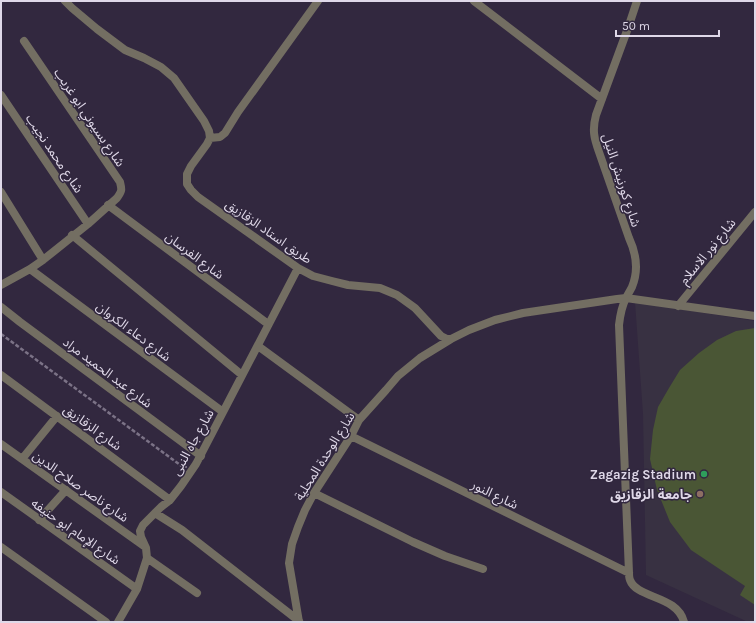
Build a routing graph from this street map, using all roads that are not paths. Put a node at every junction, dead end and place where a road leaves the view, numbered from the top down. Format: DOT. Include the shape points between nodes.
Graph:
graph roads {
  1 [pos="65,1"];
  2 [pos="318,1"];
  3 [pos="474,1"];
  4 [pos="637,1"];
  5 [pos="24,42"];
  6 [pos="1,95"];
  7 [pos="602,99"];
  8 [pos="210,138"];
  9 [pos="1,192"];
  10 [pos="108,205"];
  11 [pos="755,212"];
  12 [pos="88,224"];
  13 [pos="72,236"];
  14 [pos="42,260"];
  15 [pos="298,268"];
  16 [pos="30,269"];
  17 [pos="1,286"];
  18 [pos="626,298"];
  19 [pos="678,306"];
  20 [pos="1,307"];
  21 [pos="755,316"];
  22 [pos="268,324"];
  23 [pos="451,339"];
  24 [pos="258,346"];
  25 [pos="1,375"];
  26 [pos="242,375"];
  27 [pos="223,412"];
  28 [pos="57,416"];
  29 [pos="359,420"];
  30 [pos="351,436"];
  31 [pos="1,444"];
  32 [pos="201,456"];
  33 [pos="22,459"];
  34 [pos="66,490"];
  35 [pos="1,492"];
  36 [pos="314,493"];
  37 [pos="170,500"];
  38 [pos="155,513"];
  39 [pos="39,520"];
  40 [pos="1,547"];
  41 [pos="146,548"];
  42 [pos="147,558"];
  43 [pos="483,569"];
  44 [pos="628,573"];
  45 [pos="137,589"];
  46 [pos="197,594"];
  47 [pos="106,622"];
  48 [pos="118,622"];
  49 [pos="299,622"];
  50 [pos="684,622"];
  1 -- 8 [label="street" via="96,29 125,50 161,67 174,78 204,120"];
  2 -- 8 [label="street" via="225,133 220,137"];
  3 -- 7 [label="street"];
  4 -- 7 [label="street, شارع كورنيش النيل"];
  5 -- 10 [label="street, شارع بسيوني ابو غريب" via="120,182 120,194"];
  6 -- 12 [label="street, شارع محمد نجيب"];
  7 -- 18 [label="street, شارع كورنيش النيل" via="593,126 595,140 635,257 635,277"];
  8 -- 15 [label="street, طريق استاد الزقازيق" via="187,174 187,184 191,190"];
  9 -- 14 [label="street"];
  10 -- 12 [label="street, شارع بسيوني ابو غريب"];
  10 -- 22 [label="street, شارع الفرسان"];
  11 -- 19 [label="street, شارع نور الاسلام"];
  12 -- 13 [label="street, شارع بسيوني ابو غريب"];
  13 -- 14 [label="street, شارع بسيوني ابو غريب"];
  13 -- 26 [label="street"];
  14 -- 16 [label="street, شارع بسيوني ابو غريب"];
  15 -- 22 [label="street, شارع جاه النبى"];
  15 -- 23 [label="street, طريق استاد الزقازيق" via="313,276 348,285 380,288 415,308 441,336"];
  16 -- 17 [label="street, شارع بسيوني ابو غريب"];
  16 -- 27 [label="street, شارع دعاء الكروان"];
  18 -- 19 [label="street"];
  18 -- 23 [label="street" via="523,313 495,320"];
  18 -- 44 [label="street, شارع كورنيش النيل" via="619,325"];
  19 -- 21 [label="street"];
  20 -- 32 [label="street, شارع عبد الحميد مراد"];
  22 -- 24 [label="street, شارع جاه النبى"];
  23 -- 29 [label="street, شارع الوحدة المحلية" via="420,358 398,376"];
  24 -- 26 [label="street, شارع جاه النبى"];
  24 -- 29 [label="street"];
  25 -- 28 [label="street, شارع الزقازيق"];
  26 -- 27 [label="street, شارع جاه النبى"];
  27 -- 32 [label="street, شارع جاه النبى"];
  28 -- 33 [label="street"];
  28 -- 37 [label="street, شارع الزقازيق"];
  29 -- 30 [label="street, شارع الوحدة المحلية"];
  30 -- 36 [label="street, شارع الوحدة المحلية"];
  30 -- 44 [label="street, شارع النور"];
  31 -- 33 [label="street, شارع ناصر صلاح الدين"];
  32 -- 37 [label="street, شارع جاه النبى"];
  33 -- 34 [label="street, شارع ناصر صلاح الدين"];
  34 -- 39 [label="street"];
  34 -- 41 [label="street, شارع ناصر صلاح الدين"];
  35 -- 39 [label="street, شارع الإمام ابو حنيفه"];
  36 -- 43 [label="street" via="413,542"];
  36 -- 49 [label="street, شارع الوحدة المحلية" via="298,527 289,563"];
  37 -- 38 [label="street, شارع جاه النبى"];
  38 -- 41 [label="street, شارع جاه النبى" via="140,531"];
  38 -- 49 [label="street" via="182,530"];
  39 -- 45 [label="street, شارع الإمام ابو حنيفه"];
  40 -- 47 [label="street"];
  41 -- 42 [label="street, شارع جاه النبى"];
  42 -- 45 [label="street, شارع جاه النبى"];
  42 -- 46 [label="street"];
  44 -- 50 [label="street" via="636,588 676,608"];
  45 -- 48 [label="street, شارع جاه النبى"];
}
